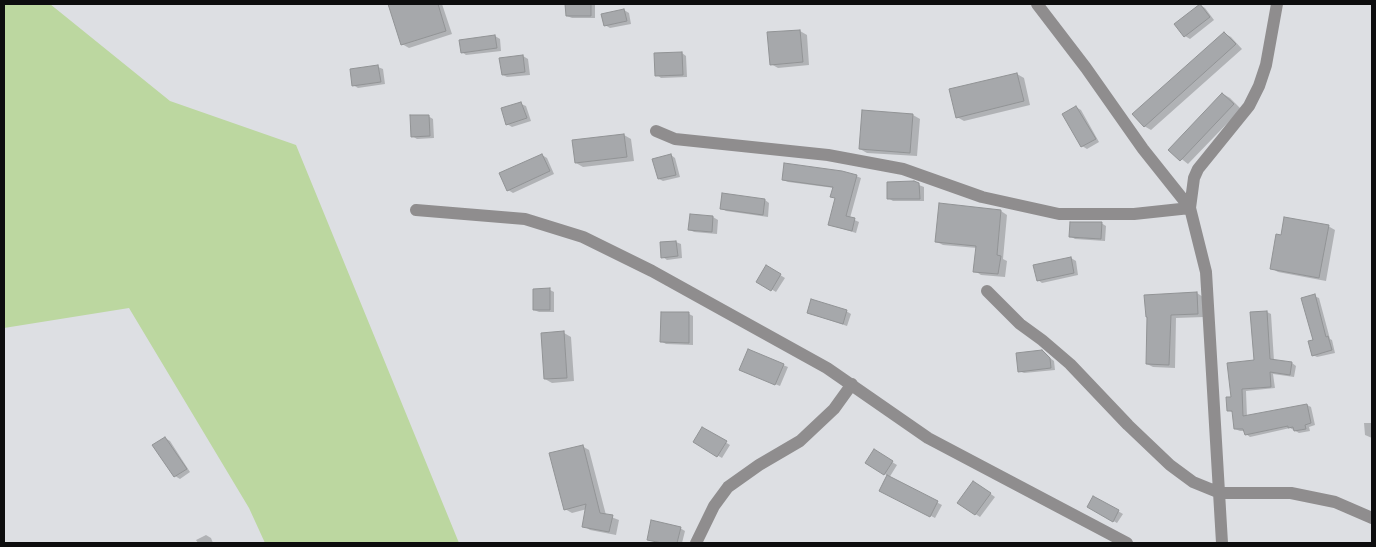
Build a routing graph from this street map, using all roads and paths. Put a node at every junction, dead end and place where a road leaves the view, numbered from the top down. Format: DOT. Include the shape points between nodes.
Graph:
graph roads {
  1 [pos="1036,4"];
  2 [pos="1277,4"];
  3 [pos="656,131"];
  4 [pos="1190,208"];
  5 [pos="416,210"];
  6 [pos="987,291"];
  7 [pos="852,384"];
  8 [pos="1220,493"];
  9 [pos="1372,518"];
  10 [pos="696,543"];
  11 [pos="1127,543"];
  12 [pos="1222,543"];
  1 -- 4 [label="street"];
  2 -- 4 [label="street" via="1260,86 1249,106 1198,170"];
  3 -- 4 [label="street" via="675,139 828,155 902,169 982,197 1059,214 1134,214"];
  4 -- 8 [label="street" via="1206,272"];
  5 -- 7 [label="street" via="525,219 583,237 730,313"];
  6 -- 8 [label="street" via="1020,324 1070,364 1170,465 1193,482"];
  7 -- 10 [label="street" via="834,409 800,441 728,488 714,506"];
  7 -- 11 [label="street" via="928,438"];
  8 -- 9 [label="street" via="1291,493 1335,502"];
  8 -- 12 [label="street"];
}
